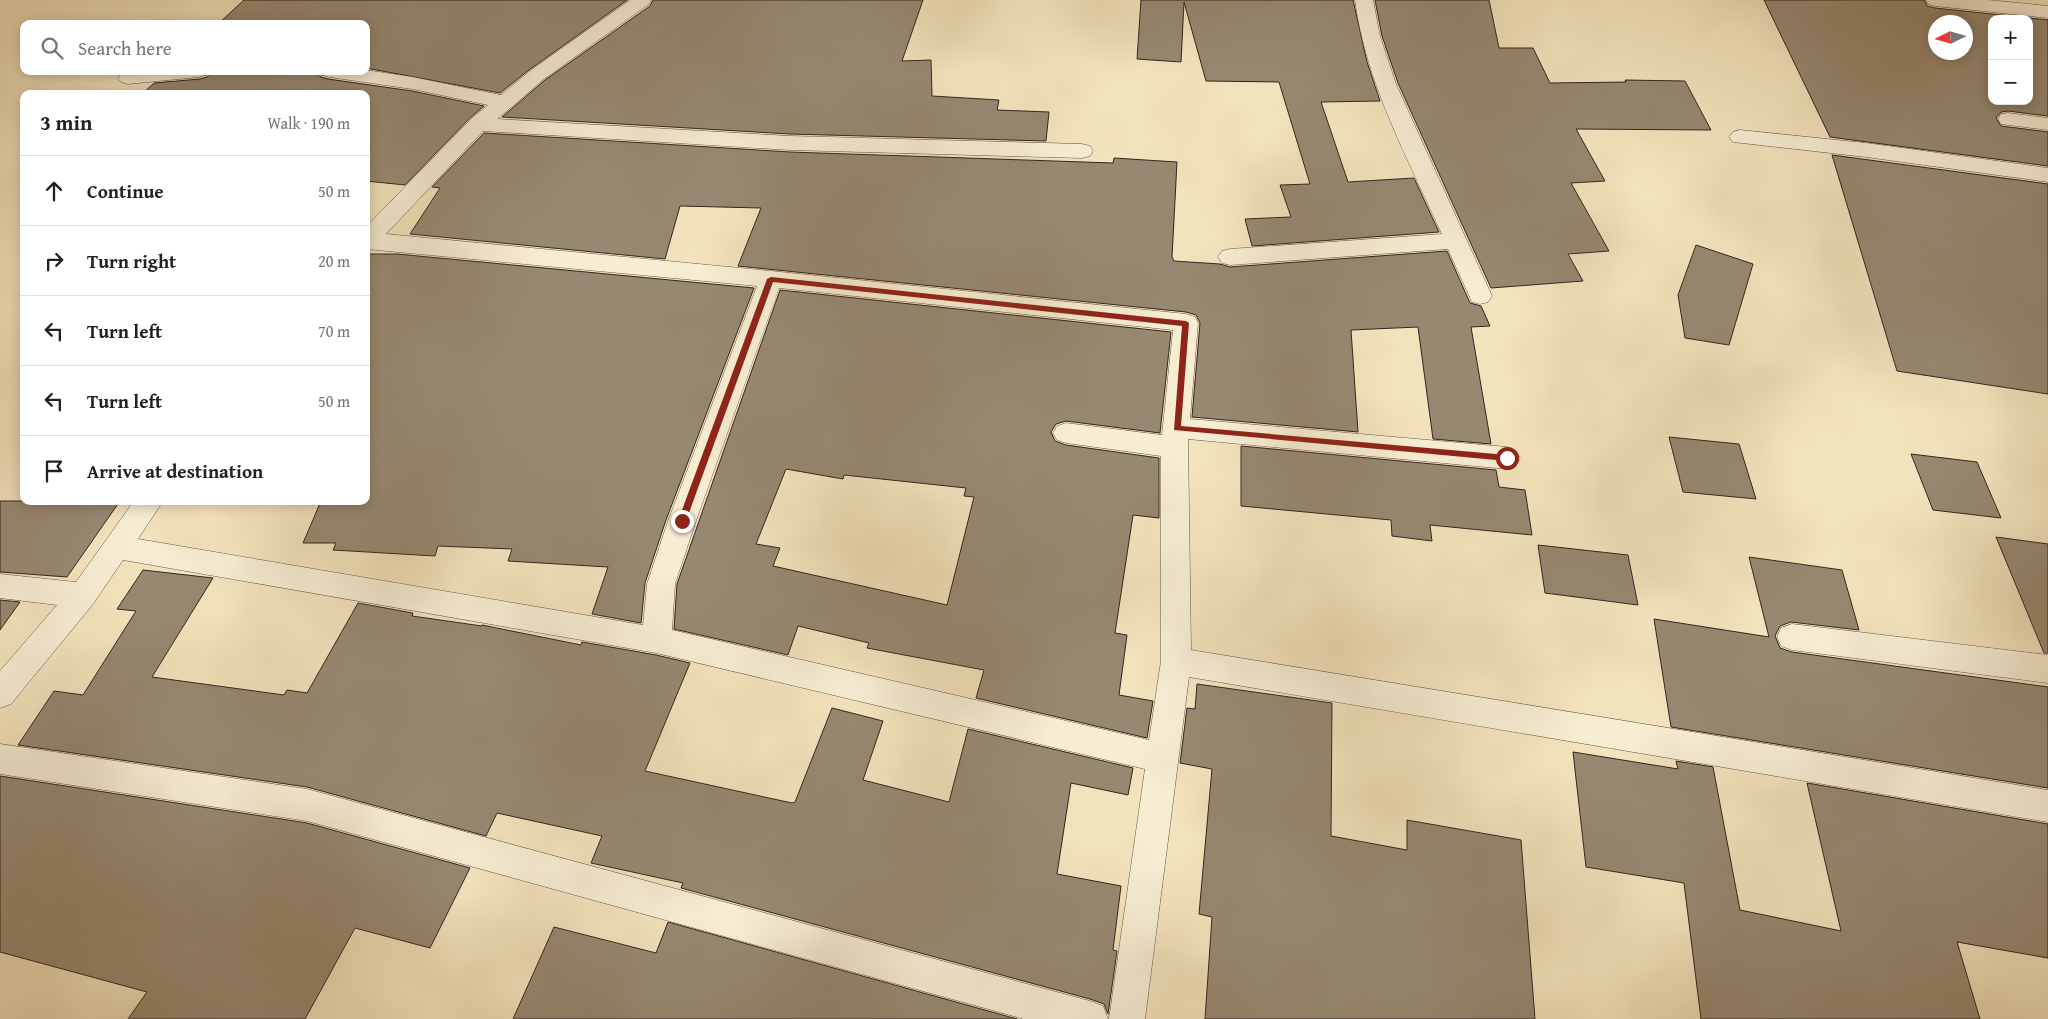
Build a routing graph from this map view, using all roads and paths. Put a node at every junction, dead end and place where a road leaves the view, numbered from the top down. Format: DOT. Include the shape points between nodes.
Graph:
graph roads {
  1 [pos="642,0"];
  2 [pos="1364,0"];
  3 [pos="1935,0"];
  4 [pos="2048,12"];
  5 [pos="158,75"];
  6 [pos="355,75"];
  7 [pos="128,78"];
  8 [pos="505,102"];
  9 [pos="2008,119"];
  10 [pos="478,124"];
  11 [pos="2048,124"];
  12 [pos="1740,137"];
  13 [pos="1082,151"];
  14 [pos="2048,175"];
  15 [pos="370,237"];
  16 [pos="370,240"];
  17 [pos="1457,241"];
  18 [pos="1230,257"];
  19 [pos="771,279"];
  20 [pos="1480,296"];
  21 [pos="1066,432"];
  22 [pos="1175,438"];
  23 [pos="1507,458"];
  24 [pos="146,505"];
  25 [pos="115,547"];
  26 [pos="0,586"];
  27 [pos="83,595"];
  28 [pos="1792,637"];
  29 [pos="656,640"];
  30 [pos="1176,661"];
  31 [pos="2048,669"];
  32 [pos="0,694"];
  33 [pos="1164,758"];
  34 [pos="0,759"];
  35 [pos="2048,806"];
  36 [pos="1090,1019"];
  37 [pos="1127,1019"];
  1 -- 8 [label="street" via="537,75"];
  2 -- 17 [label="street" via="1378,68"];
  3 -- 4 [label="street"];
  5 -- 7 [label="street"];
  6 -- 8 [label="street"];
  8 -- 10 [label="street"];
  9 -- 11 [label="street"];
  10 -- 13 [label="street" via="790,143"];
  10 -- 15 [label="street"];
  12 -- 14 [label="street" via="1866,150"];
  16 -- 19 [label="street"];
  17 -- 18 [label="street"];
  17 -- 20 [label="street"];
  19 -- 22 [label="street" via="1186,323"];
  19 -- 29 [label="street" via="661,584"];
  21 -- 22 [label="street"];
  22 -- 23 [label="street"];
  22 -- 30 [label="street"];
  24 -- 25 [label="street"];
  25 -- 27 [label="street"];
  25 -- 29 [label="street"];
  26 -- 27 [label="street"];
  27 -- 32 [label="street"];
  28 -- 31 [label="street"];
  29 -- 33 [label="street"];
  30 -- 33 [label="street"];
  30 -- 35 [label="street"];
  33 -- 37 [label="street"];
  34 -- 36 [label="street" via="307,805"];
}
